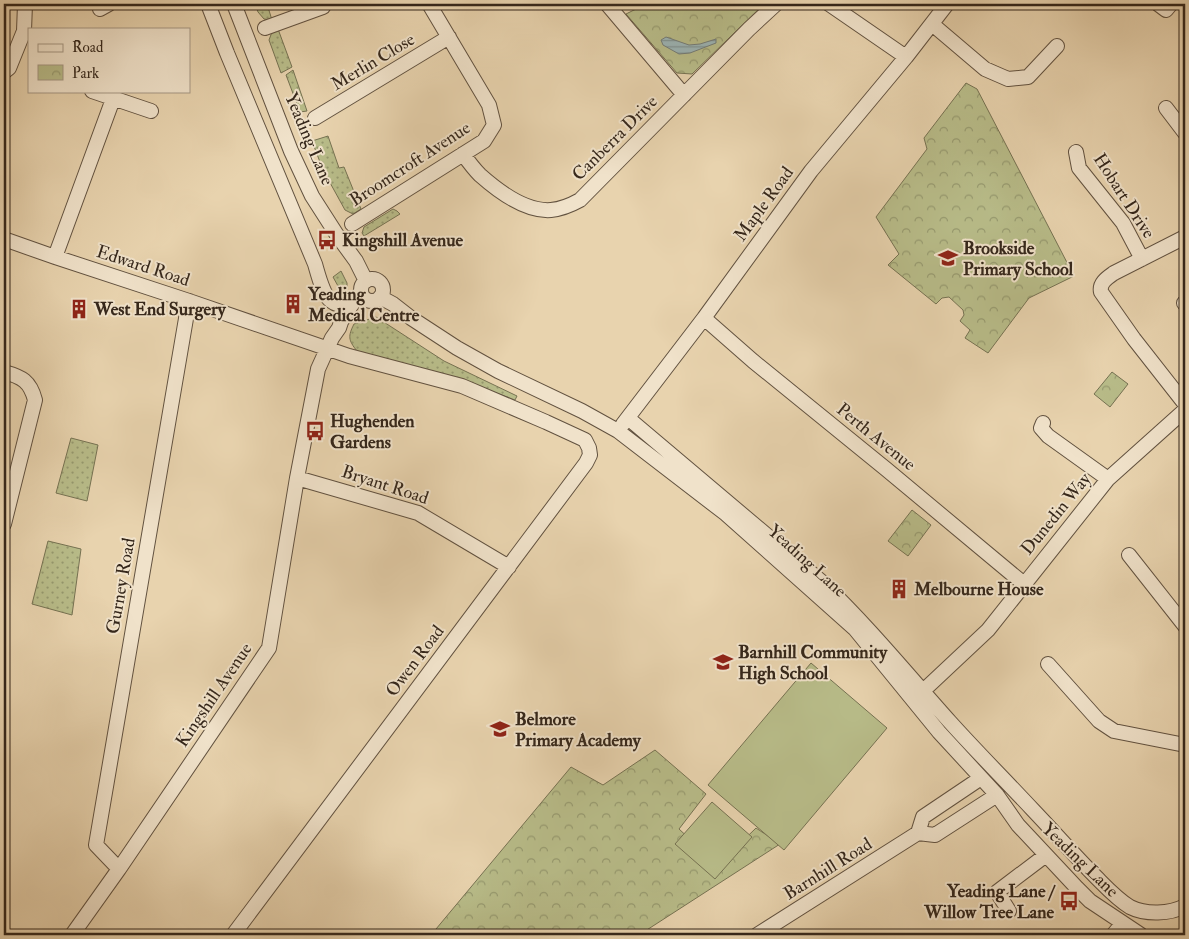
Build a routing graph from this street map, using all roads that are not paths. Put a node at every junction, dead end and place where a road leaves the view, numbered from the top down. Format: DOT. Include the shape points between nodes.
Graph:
graph roads {
  1 [pos="25,4"];
  2 [pos="208,4"];
  3 [pos="234,4"];
  4 [pos="429,4"];
  5 [pos="607,4"];
  6 [pos="776,4"];
  7 [pos="829,4"];
  8 [pos="947,4"];
  9 [pos="323,7"];
  10 [pos="932,24"];
  11 [pos="265,28"];
  12 [pos="449,38"];
  13 [pos="1057,46"];
  14 [pos="906,57"];
  15 [pos="4,72"];
  16 [pos="95,92"];
  17 [pos="684,95"];
  18 [pos="114,99"];
  19 [pos="1166,108"];
  20 [pos="151,111"];
  21 [pos="315,118"];
  22 [pos="1185,133"];
  23 [pos="1076,152"];
  24 [pos="463,154"];
  25 [pos="352,224"];
  26 [pos="1185,238"];
  27 [pos="4,239"];
  28 [pos="55,258"];
  29 [pos="1142,258"];
  30 [pos="369,293"];
  31 [pos="189,301"];
  32 [pos="350,307"];
  33 [pos="704,318"];
  34 [pos="339,328"];
  35 [pos="327,348"];
  36 [pos="4,372"];
  37 [pos="1185,404"];
  38 [pos="1185,410"];
  39 [pos="628,418"];
  40 [pos="1043,423"];
  41 [pos="618,431"];
  42 [pos="297,478"];
  43 [pos="1108,479"];
  44 [pos="6,503"];
  45 [pos="4,524"];
  46 [pos="1129,555"];
  47 [pos="509,567"];
  48 [pos="1024,584"];
  49 [pos="1185,626"];
  50 [pos="1048,664"];
  51 [pos="923,691"];
  52 [pos="1185,745"];
  53 [pos="999,775"];
  54 [pos="988,786"];
  55 [pos="918,834"];
  56 [pos="1046,855"];
  57 [pos="119,869"];
  58 [pos="1185,906"];
  59 [pos="1009,911"];
  60 [pos="1122,924"];
  61 [pos="72,935"];
  62 [pos="234,935"];
  63 [pos="757,935"];
  64 [pos="1113,935"];
  65 [pos="1140,935"];
  1 -- 15 [label="street" via="24,31 9,68"];
  2 -- 32 [label="street" via="326,296 339,305"];
  3 -- 30 [label="street, Yeading Lane" via="291,151 312,196 356,261"];
  4 -- 12 [label="street, Broomcroft Avenue"];
  5 -- 17 [label="street"];
  6 -- 17 [label="street, Canberra Drive"];
  7 -- 14 [label="street"];
  8 -- 10 [label="street, Maple Road"];
  9 -- 11 [label="street"];
  10 -- 13 [label="street" via="985,68 1008,78 1028,77"];
  10 -- 14 [label="street, Maple Road"];
  12 -- 21 [label="street, Merlin Close"];
  12 -- 24 [label="street, Broomcroft Avenue" via="489,105 494,125 484,141"];
  14 -- 33 [label="street, Maple Road" via="811,171"];
  16 -- 18 [label="street"];
  17 -- 24 [label="street, Canberra Drive" via="580,200 566,207 536,210 522,205 479,174"];
  18 -- 20 [label="street"];
  18 -- 28 [label="street"];
  19 -- 22 [label="street"];
  23 -- 29 [label="street, Hobart Drive" via="1079,168 1122,222"];
  24 -- 25 [label="street, Broomcroft Avenue"];
  26 -- 29 [label="street"];
  27 -- 28 [label="street, Edward Road"];
  28 -- 31 [label="street, Edward Road"];
  29 -- 37 [label="street" via="1114,273 1102,284 1101,292"];
  30 -- 32 [label="street, Kingshill Avenue"];
  30 -- 34 [label="street, Kingshill Avenue"];
  30 -- 41 [label="street, Yeading Lane" via="393,304 498,372"];
  31 -- 35 [label="street, Edward Road"];
  31 -- 57 [label="street, Gurney Road" via="96,846"];
  32 -- 34 [label="street, Kingshill Avenue"];
  33 -- 39 [label="street, Maple Road"];
  33 -- 48 [label="street, Perth Avenue" via="753,362"];
  34 -- 35 [label="street, Kingshill Avenue"];
  35 -- 42 [label="street, Kingshill Avenue" via="316,377"];
  35 -- 47 [label="street, Owen Road" via="462,386 585,440 590,448 586,463"];
  36 -- 44 [label="street" via="26,382 35,400"];
  38 -- 43 [label="street, Dunedin Way"];
  39 -- 41 [label="street, Maple Road"];
  39 -- 51 [label="street" via="822,582"];
  40 -- 43 [label="street" via="1040,428 1048,436"];
  41 -- 54 [label="street, Yeading Lane" via="726,514 855,629"];
  42 -- 47 [label="street, Bryant Road" via="418,513"];
  42 -- 57 [label="street, Kingshill Avenue" via="269,648"];
  43 -- 48 [label="street, Dunedin Way"];
  44 -- 45 [label="street"];
  46 -- 49 [label="street"];
  47 -- 62 [label="street, Owen Road"];
  48 -- 51 [label="street, Dunedin Way" via="988,630"];
  50 -- 52 [label="street" via="1106,727 1125,734"];
  51 -- 53 [label="street"];
  53 -- 54 [label="street"];
  53 -- 58 [label="street" via="1067,848 1132,908 1150,912"];
  54 -- 55 [label="street, Barnhill Road" via="935,835"];
  54 -- 55 [label="street" via="923,817"];
  54 -- 56 [label="street, Yeading Lane"];
  55 -- 63 [label="street, Barnhill Road"];
  56 -- 59 [label="street" via="997,892"];
  56 -- 60 [label="street, Yeading Lane" via="1090,901"];
  57 -- 61 [label="street, Kingshill Avenue"];
  60 -- 64 [label="street"];
  60 -- 65 [label="street, Yeading Lane"];
}
